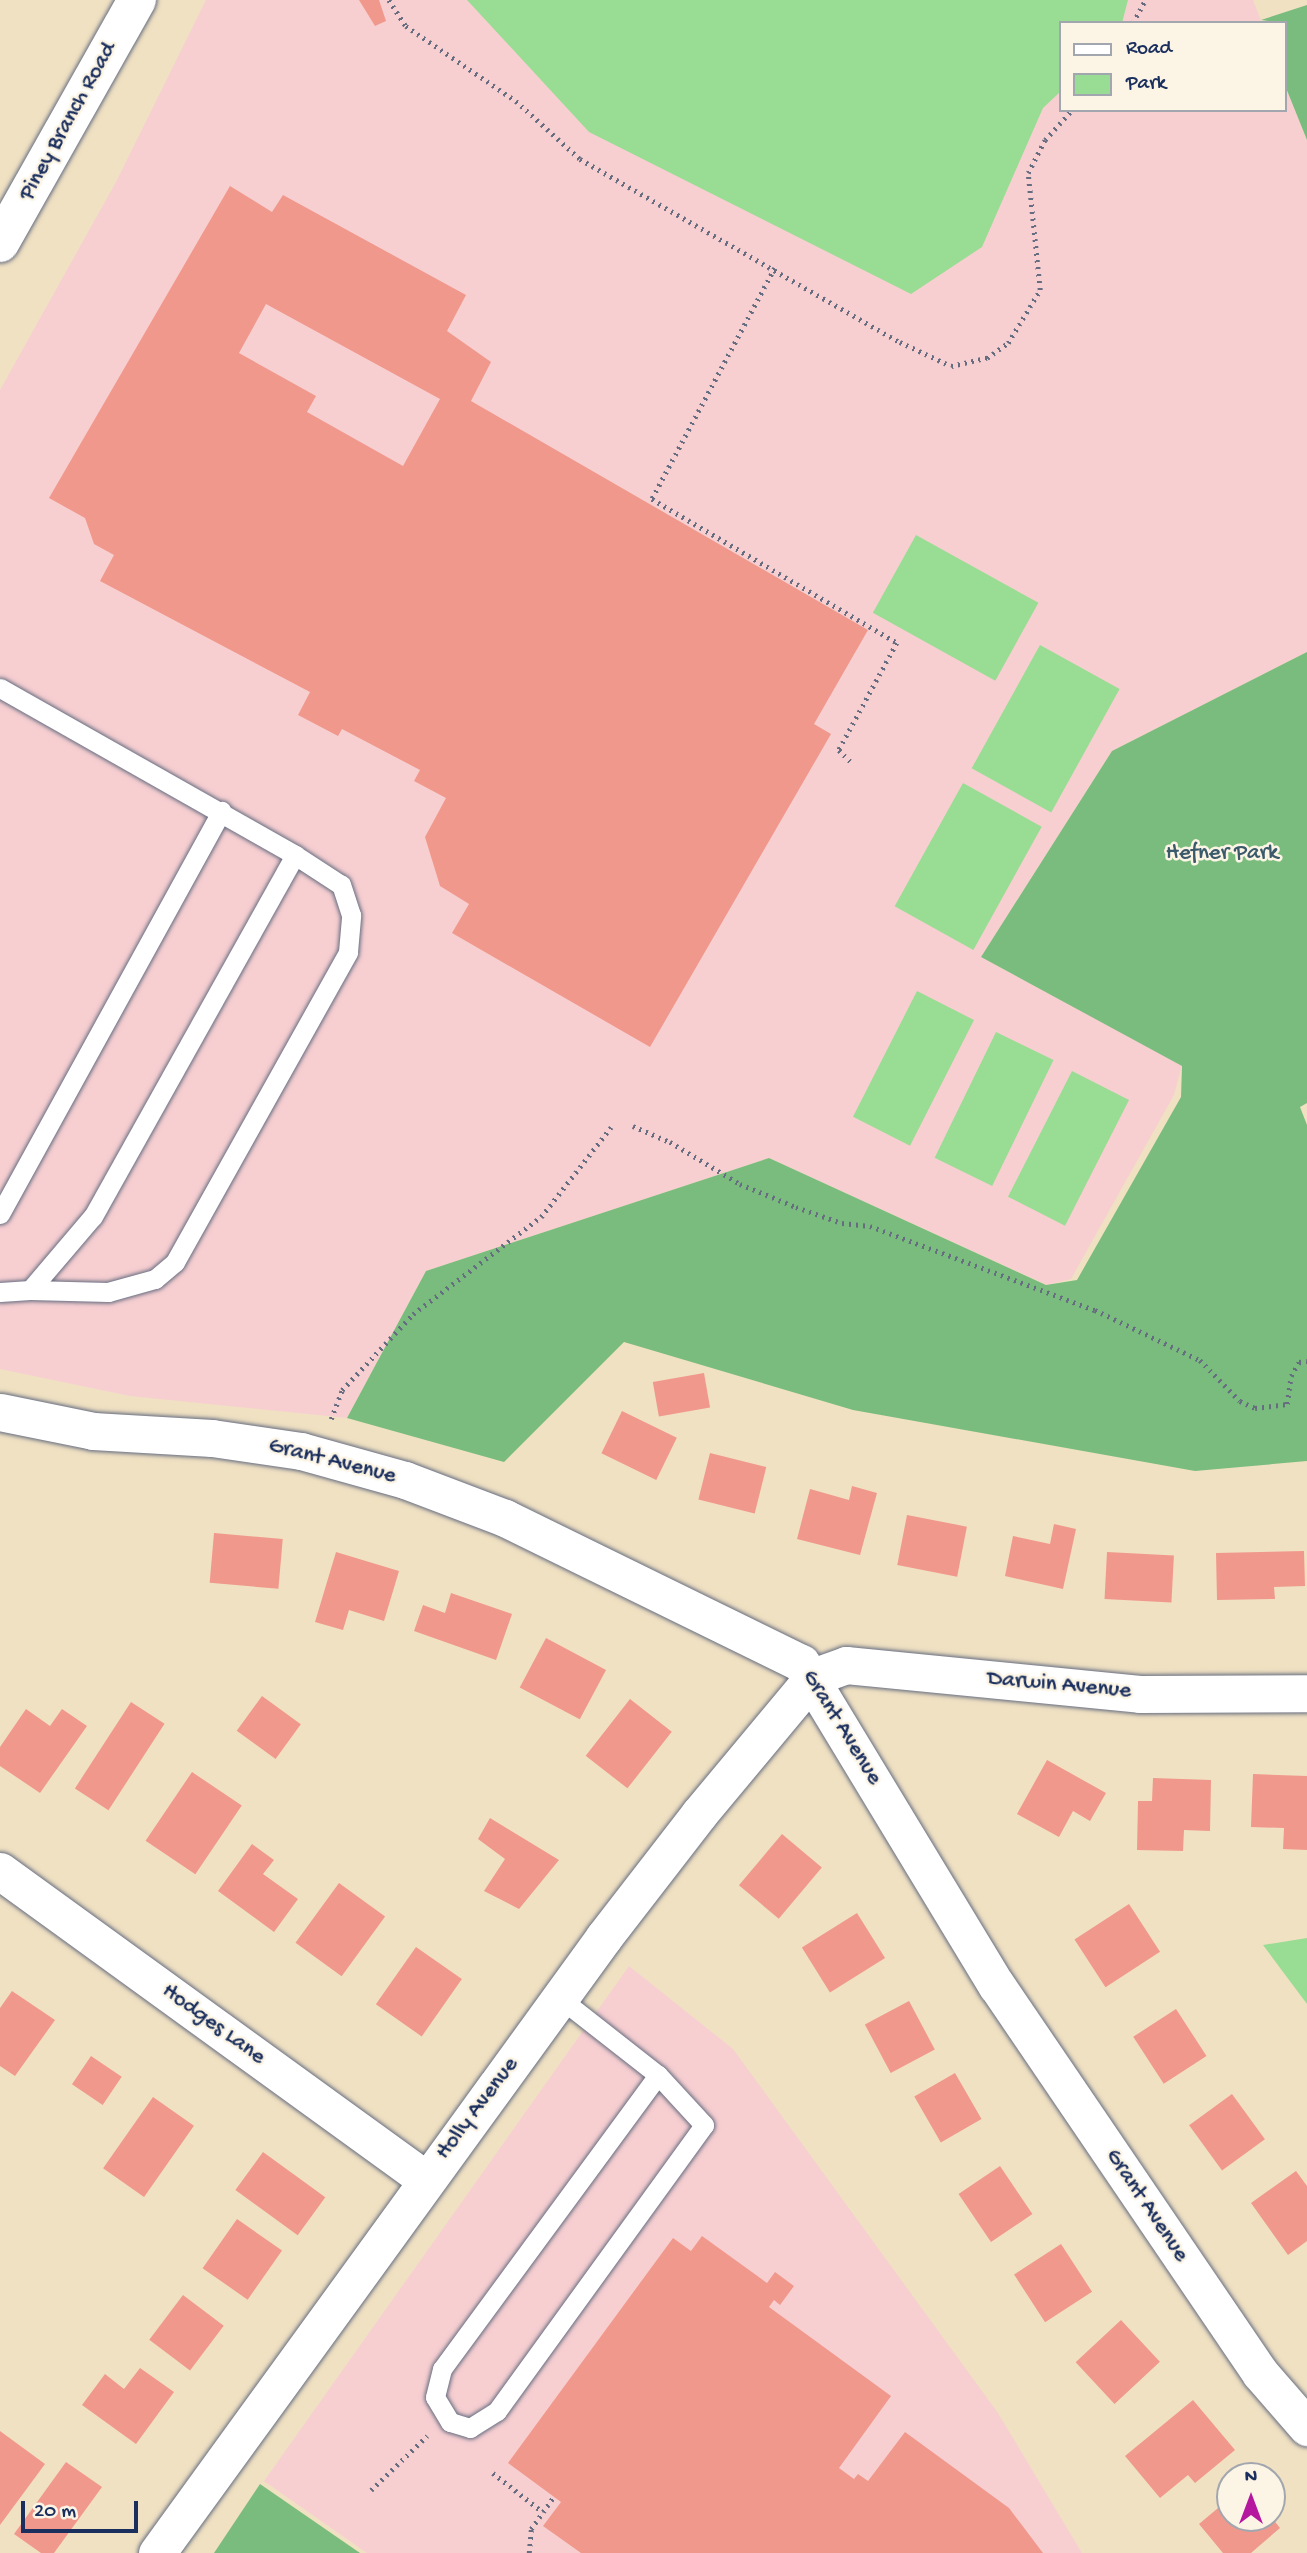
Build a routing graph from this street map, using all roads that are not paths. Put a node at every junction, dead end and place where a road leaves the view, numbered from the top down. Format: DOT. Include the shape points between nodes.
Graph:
graph roads {
  1 [pos="137,0"];
  2 [pos="0,243"];
  3 [pos="0,688"];
  4 [pos="222,811"];
  5 [pos="295,855"];
  6 [pos="1,1205"];
  7 [pos="30,1290"];
  8 [pos="0,1292"];
  9 [pos="0,1412"];
  10 [pos="813,1677"];
  11 [pos="1307,1693"];
  12 [pos="0,1871"];
  13 [pos="561,1998"];
  14 [pos="657,2075"];
  15 [pos="425,2179"];
  16 [pos="1307,2427"];
  17 [pos="157,2553"];
  1 -- 2 [label="main road, Piney Branch Road"];
  3 -- 4 [label="lane"];
  4 -- 5 [label="lane"];
  4 -- 6 [label="lane"];
  5 -- 7 [label="lane" via="93,1216"];
  5 -- 7 [label="lane" via="341,885 351,915 348,952 175,1262 155,1279 108,1292"];
  7 -- 8 [label="lane"];
  9 -- 10 [label="street, Grant Avenue" via="93,1431 212,1438 302,1451 405,1480 505,1518 784,1654"];
  10 -- 11 [label="street, Darwin Avenue" via="855,1665 1114,1692"];
  10 -- 13 [label="street, Holly Avenue" via="699,1814"];
  10 -- 16 [label="street, Grant Avenue" via="997,1986 1259,2373"];
  12 -- 15 [label="street, Hodges Lane"];
  13 -- 14 [label="lane"];
  13 -- 15 [label="street, Holly Avenue"];
  14 -- 14 [label="lane" via="442,2369 435,2397 450,2422 470,2428 497,2411 704,2125"];
  15 -- 17 [label="street, Holly Avenue"];
}
